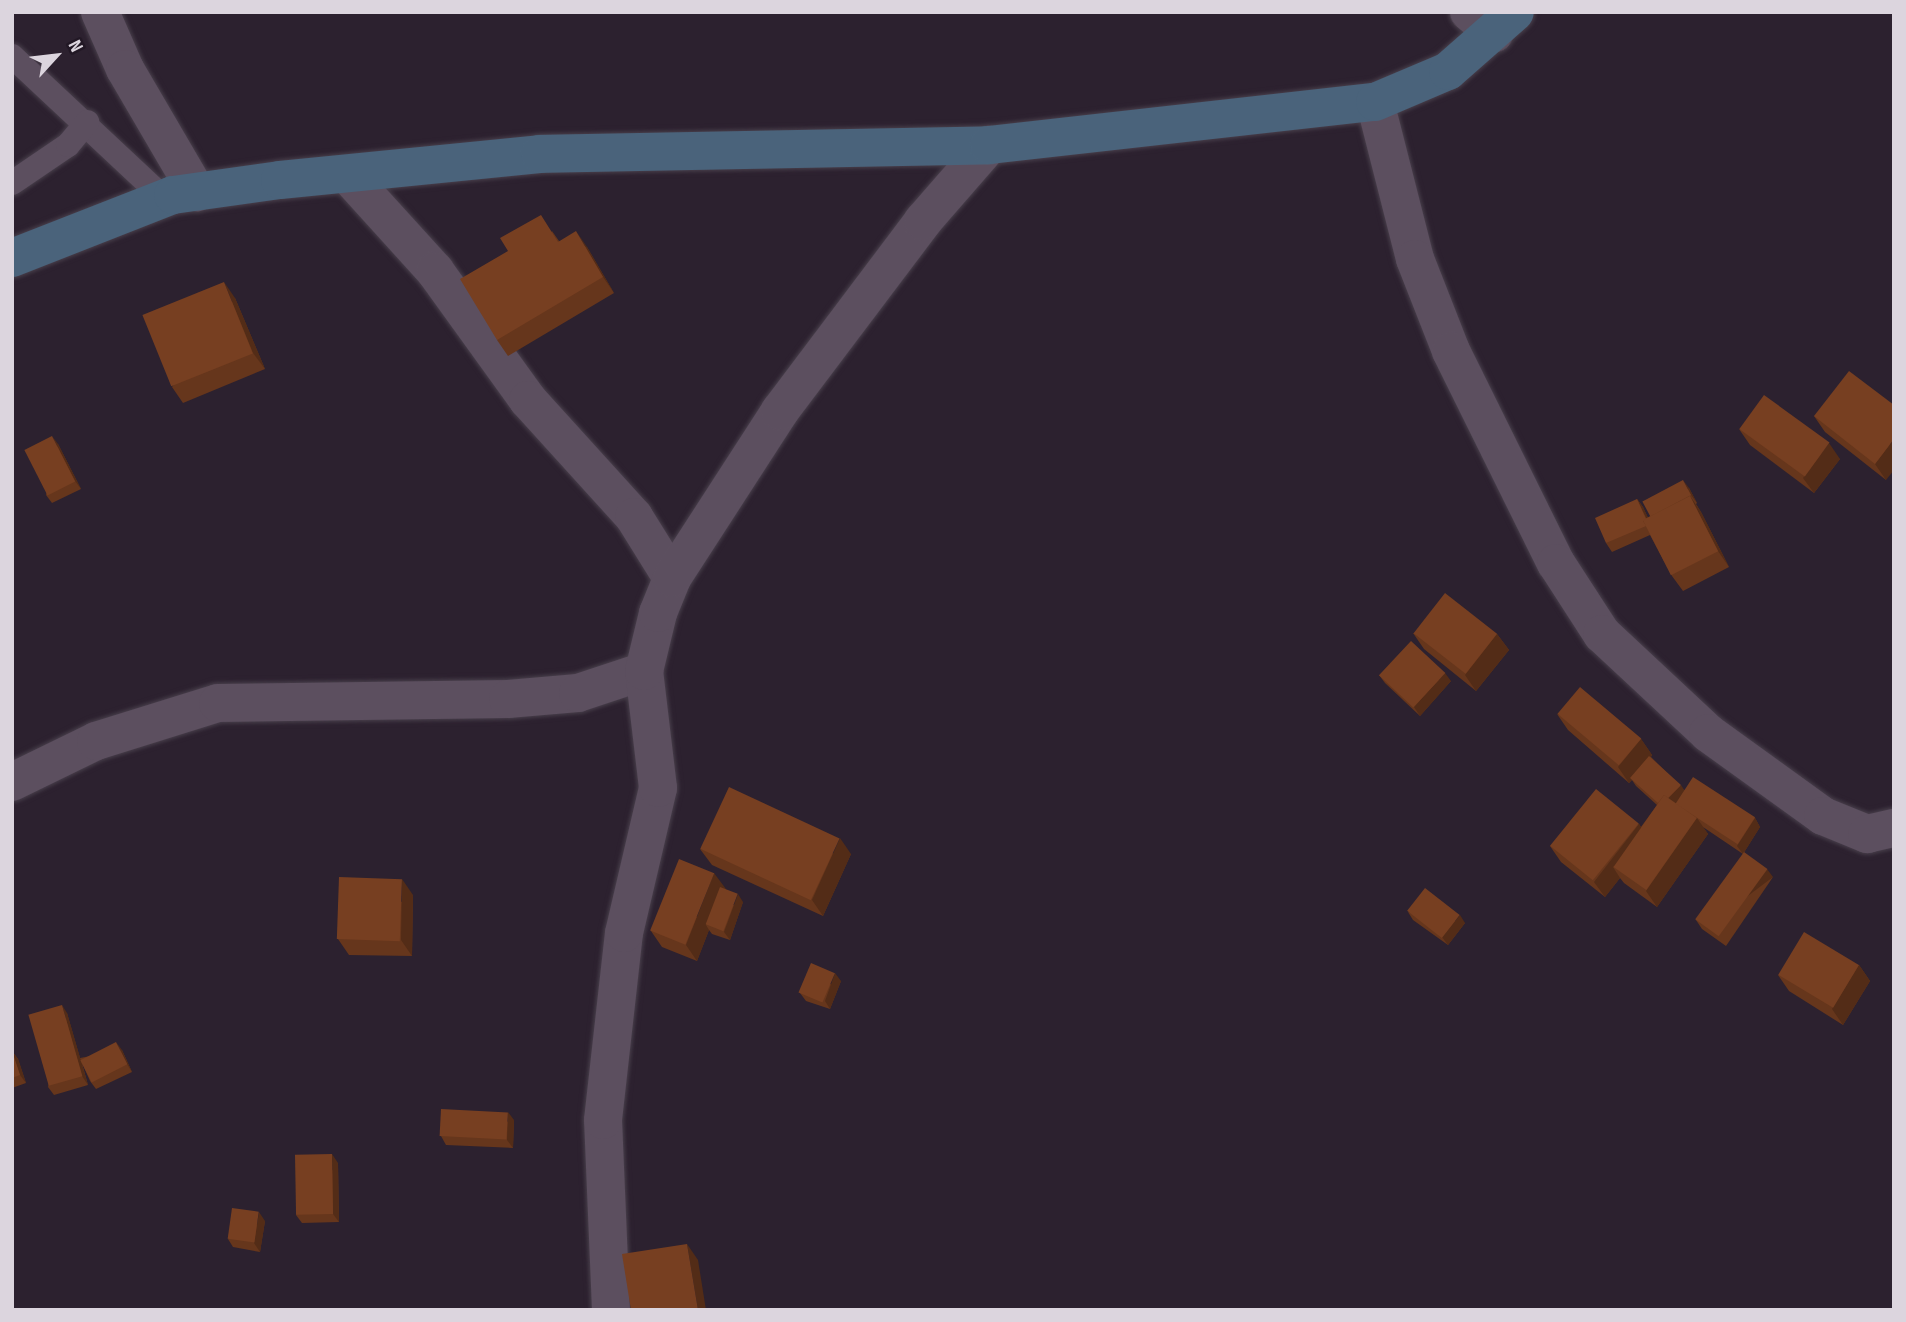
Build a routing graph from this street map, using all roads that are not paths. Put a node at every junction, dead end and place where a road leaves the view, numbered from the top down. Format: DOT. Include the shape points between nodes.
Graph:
graph roads {
  1 [pos="100,12"];
  2 [pos="1493,19"];
  3 [pos="12,56"];
  4 [pos="1374,102"];
  5 [pos="87,122"];
  6 [pos="989,145"];
  7 [pos="348,175"];
  8 [pos="12,183"];
  9 [pos="180,195"];
  10 [pos="12,258"];
  11 [pos="672,578"];
  12 [pos="644,671"];
  13 [pos="12,782"];
  14 [pos="1885,839"];
  15 [pos="611,1310"];
  1 -- 9 [label="street"];
  2 -- 4 [label="street" via="1448,71"];
  3 -- 5 [label="lane"];
  4 -- 6 [label="street"];
  4 -- 14 [label="street" via="1415,259 1451,351 1524,503 1602,634 1649,684 1767,778 1842,827"];
  5 -- 8 [label="lane" via="68,145"];
  5 -- 9 [label="lane"];
  6 -- 7 [label="street" via="540,154"];
  6 -- 11 [label="street" via="848,318"];
  7 -- 9 [label="street"];
  7 -- 11 [label="street" via="436,271 528,400 634,517"];
  9 -- 10 [label="street"];
  11 -- 12 [label="street"];
  12 -- 13 [label="street" via="578,692 508,699 218,703 96,741"];
  12 -- 15 [label="street" via="658,788 612,1009 603,1133"];
}
